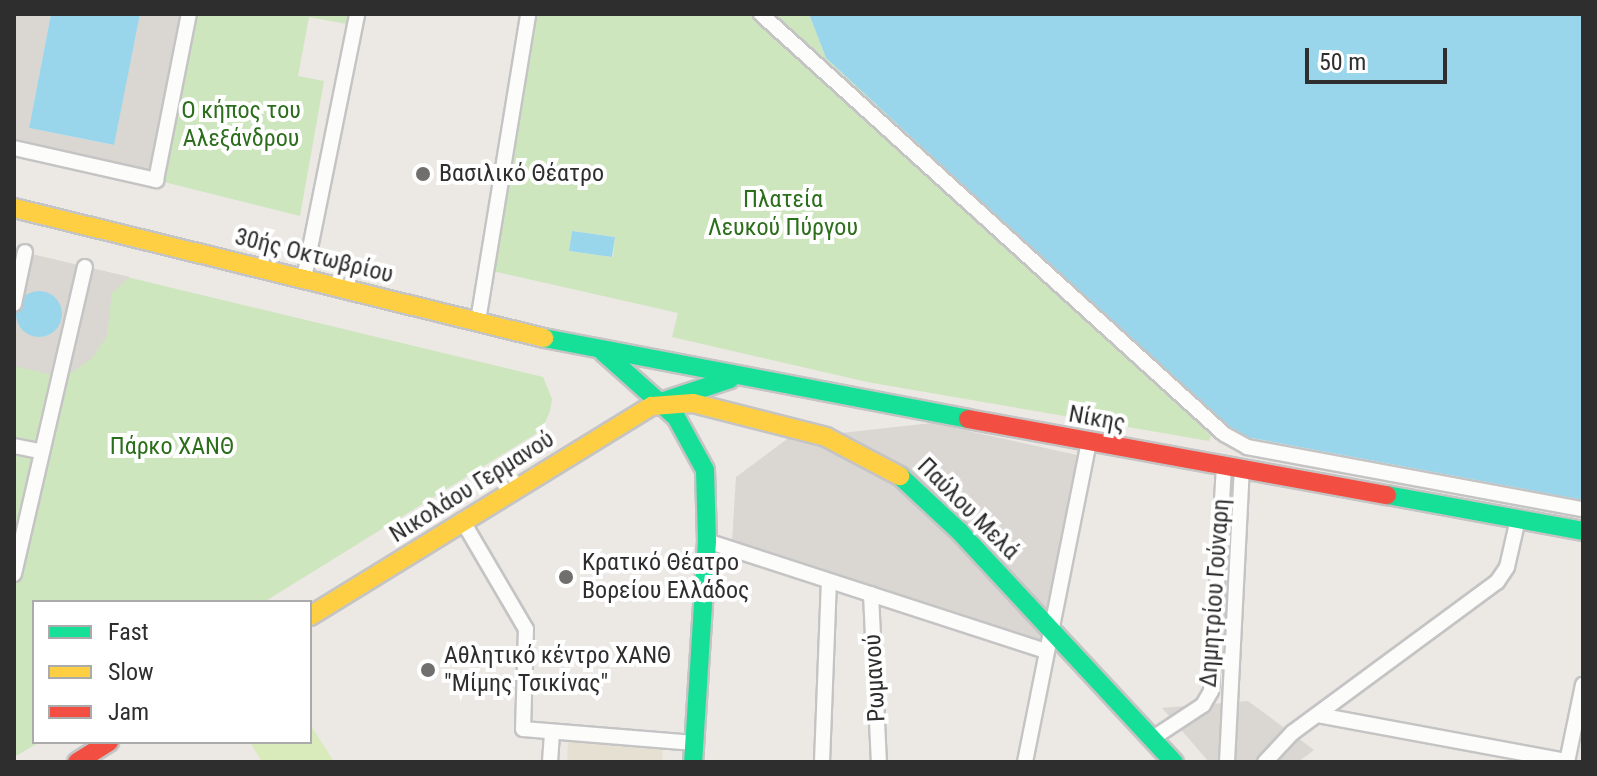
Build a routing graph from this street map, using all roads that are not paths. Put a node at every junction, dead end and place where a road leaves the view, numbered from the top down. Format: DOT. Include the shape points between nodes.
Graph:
graph roads {
  1 [pos="189,14"];
  2 [pos="357,14"];
  3 [pos="528,14"];
  4 [pos="761,14"];
  5 [pos="14,148"];
  6 [pos="14,208"];
  7 [pos="25,252"];
  8 [pos="85,267"];
  9 [pos="304,278"];
  10 [pos="14,304"];
  11 [pos="478,321"];
  12 [pos="603,352"];
  13 [pos="741,377"];
  14 [pos="661,402"];
  15 [pos="1089,442"];
  16 [pos="14,446"];
  17 [pos="39,451"];
  18 [pos="1233,469"];
  19 [pos="1583,509"];
  20 [pos="1518,519"];
  21 [pos="462,520"];
  22 [pos="1583,531"];
  23 [pos="707,541"];
  24 [pos="14,574"];
  25 [pos="829,581"];
  26 [pos="871,594"];
  27 [pos="312,615"];
  28 [pos="1050,629"];
  29 [pos="1046,651"];
  30 [pos="1583,689"];
  31 [pos="1318,715"];
  32 [pos="552,733"];
  33 [pos="1153,738"];
  34 [pos="694,743"];
  35 [pos="106,744"];
  36 [pos="77,762"];
  37 [pos="550,762"];
  38 [pos="693,762"];
  39 [pos="822,762"];
  40 [pos="879,762"];
  41 [pos="1025,762"];
  42 [pos="1174,762"];
  43 [pos="1227,762"];
  44 [pos="1265,762"];
  45 [pos="1567,762"];
  1 -- 5 [label="street" via="156,180"];
  2 -- 9 [label="street"];
  3 -- 11 [label="street"];
  4 -- 19 [label="street" via="1224,434 1247,447"];
  6 -- 9 [label="main road, 30ής Οκτωβρίου"];
  7 -- 10 [label="street"];
  8 -- 17 [label="street"];
  9 -- 11 [label="main road, 30ής Οκτωβρίου"];
  11 -- 12 [label="main road, 30ής Οκτωβρίου"];
  12 -- 13 [label="main road, Νίκης"];
  12 -- 14 [label="main road"];
  13 -- 14 [label="main road, Νικολάου Γερμανού"];
  13 -- 15 [label="main road, Νίκης"];
  14 -- 21 [label="main road, Νικολάου Γερμανού"];
  14 -- 23 [label="main road" via="703,461"];
  14 -- 28 [label="main road, Παύλου Μελά" via="707,406 805,431 879,460 938,509"];
  15 -- 18 [label="main road, Νίκης"];
  15 -- 28 [label="street"];
  16 -- 17 [label="street"];
  17 -- 24 [label="street"];
  18 -- 20 [label="main road, Νίκης"];
  18 -- 33 [label="street, Δημητρίου Γούναρη" via="1211,691 1203,705"];
  18 -- 43 [label="street, Δημητρίου Γούναρη"];
  20 -- 22 [label="main road, Νίκης"];
  20 -- 31 [label="street" via="1507,567 1497,582"];
  21 -- 27 [label="main road, Νικολάου Γερμανού"];
  21 -- 32 [label="street" via="526,629 523,729"];
  23 -- 25 [label="street"];
  23 -- 34 [label="main road"];
  25 -- 26 [label="street"];
  25 -- 39 [label="street"];
  26 -- 29 [label="street"];
  26 -- 40 [label="street, Ρωμανού"];
  28 -- 29 [label="street"];
  28 -- 33 [label="main road, Παύλου Μελά"];
  29 -- 41 [label="street"];
  30 -- 45 [label="street"];
  31 -- 44 [label="street"];
  31 -- 45 [label="street"];
  32 -- 34 [label="street"];
  32 -- 37 [label="street"];
  33 -- 42 [label="main road, Παύλου Μελά"];
  34 -- 38 [label="main road"];
  35 -- 36 [label="main road"];
}
